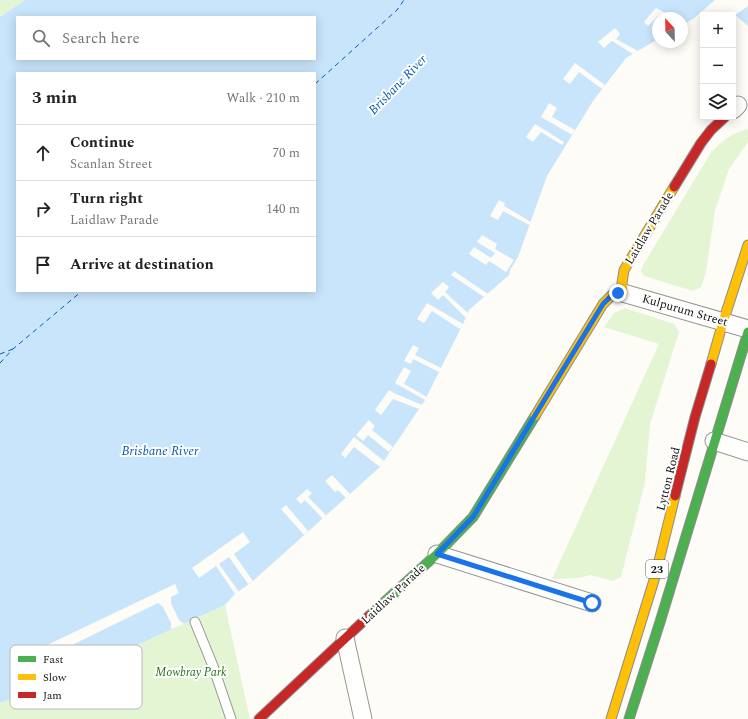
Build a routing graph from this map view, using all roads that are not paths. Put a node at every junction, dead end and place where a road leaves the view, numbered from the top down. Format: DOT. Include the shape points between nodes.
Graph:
graph roads {
  1 [pos="722,120"];
  2 [pos="748,245"];
  3 [pos="623,293"];
  4 [pos="723,322"];
  5 [pos="748,329"];
  6 [pos="748,332"];
  7 [pos="714,441"];
  8 [pos="748,452"];
  9 [pos="437,554"];
  10 [pos="592,603"];
  11 [pos="195,622"];
  12 [pos="345,638"];
  13 [pos="231,719"];
  14 [pos="259,719"];
  15 [pos="363,719"];
  16 [pos="611,719"];
  17 [pos="629,719"];
  1 -- 3 [label="main road, Laidlaw Parade" via="701,143 624,270"];
  2 -- 4 [label="main road, Lytton Road / 23"];
  3 -- 4 [label="street, Kulpurum Street"];
  3 -- 9 [label="main road, Laidlaw Parade" via="612,295 603,304 473,517"];
  4 -- 5 [label="street, Kulpurum Street"];
  4 -- 16 [label="main road, Lytton Road / 23" via="695,417 655,577"];
  6 -- 7 [label="main road, 23"];
  7 -- 8 [label="street"];
  7 -- 17 [label="main road, 23"];
  9 -- 10 [label="street"];
  9 -- 12 [label="main road, Laidlaw Parade"];
  11 -- 13 [label="lane"];
  12 -- 14 [label="main road, Laidlaw Parade"];
  12 -- 15 [label="street"];
}
